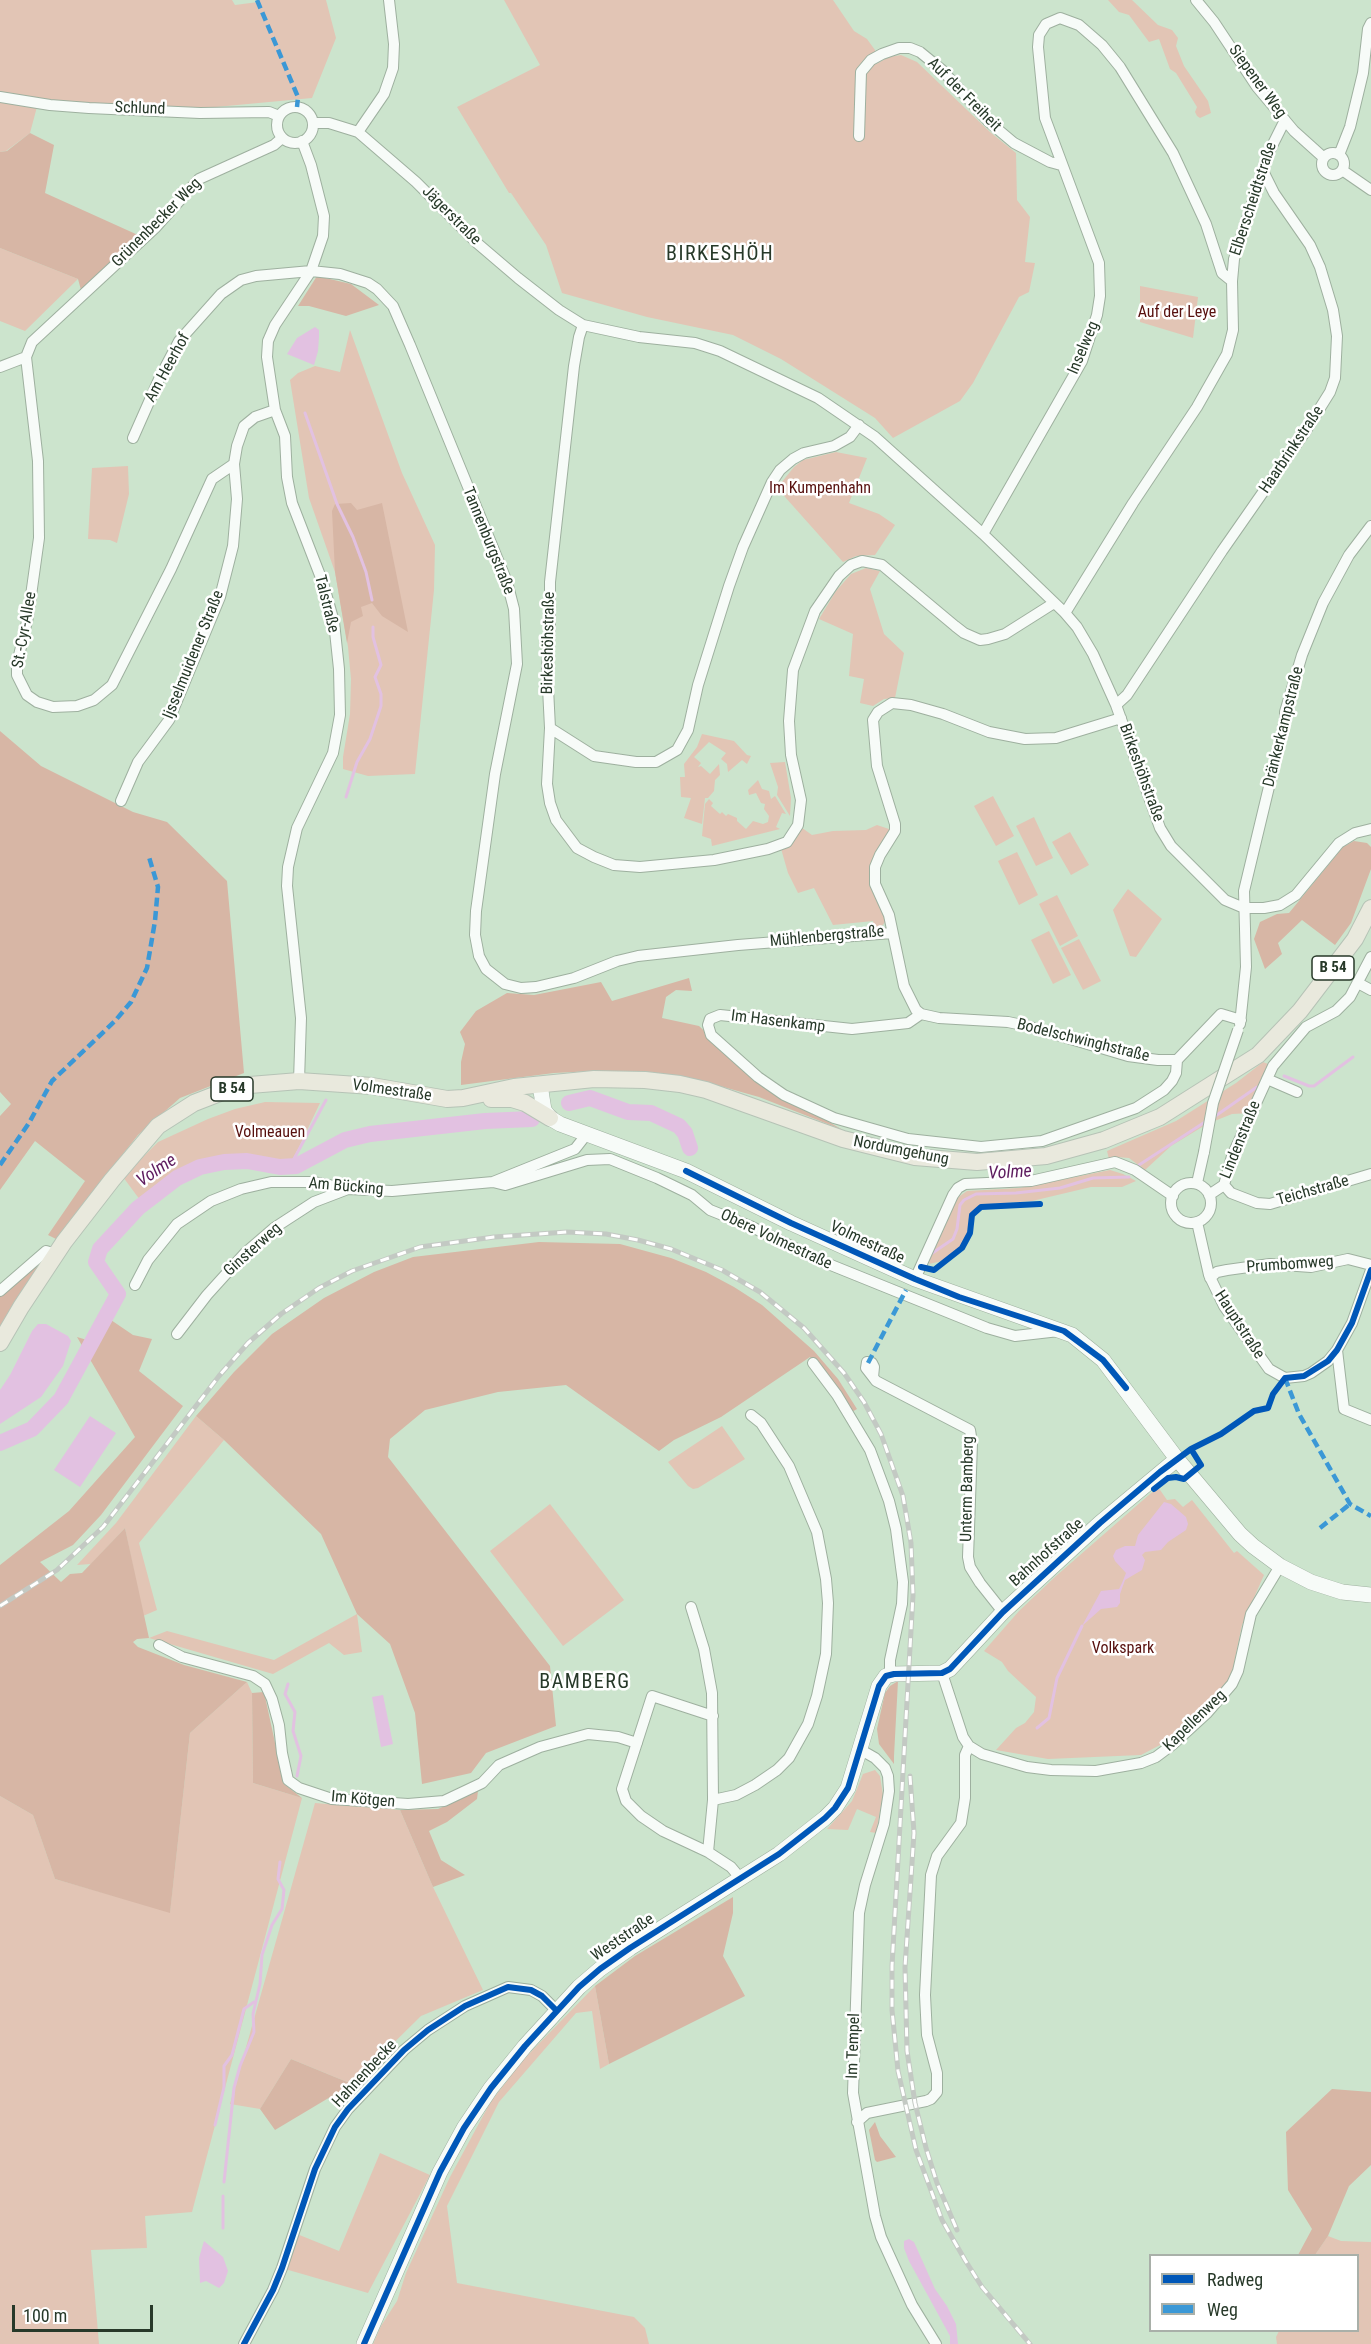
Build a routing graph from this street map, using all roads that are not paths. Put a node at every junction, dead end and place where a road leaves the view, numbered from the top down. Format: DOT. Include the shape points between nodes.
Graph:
graph roads {
  1 [pos="389,0"];
  2 [pos="1196,0"];
  3 [pos="1371,22"];
  4 [pos="0,97"];
  5 [pos="279,116"];
  6 [pos="1284,120"];
  7 [pos="313,123"];
  8 [pos="358,132"];
  9 [pos="858,136"];
  10 [pos="282,138"];
  11 [pos="302,141"];
  12 [pos="1340,155"];
  13 [pos="1324,158"];
  14 [pos="1061,165"];
  15 [pos="1342,170"];
  16 [pos="1263,171"];
  17 [pos="1371,190"];
  18 [pos="311,271"];
  19 [pos="1232,281"];
  20 [pos="583,325"];
  21 [pos="26,357"];
  22 [pos="0,367"];
  23 [pos="275,410"];
  24 [pos="859,425"];
  25 [pos="133,438"];
  26 [pos="234,464"];
  27 [pos="1371,526"];
  28 [pos="983,534"];
  29 [pos="1054,603"];
  30 [pos="1065,613"];
  31 [pos="1116,705"];
  32 [pos="1121,718"];
  33 [pos="550,728"];
  34 [pos="120,801"];
  35 [pos="1371,829"];
  36 [pos="1244,908"];
  37 [pos="1371,908"];
  38 [pos="892,933"];
  39 [pos="1371,957"];
  40 [pos="498,979"];
  41 [pos="1359,983"];
  42 [pos="1371,990"];
  43 [pos="921,1014"];
  44 [pos="1240,1025"];
  45 [pos="1177,1060"];
  46 [pos="1268,1072"];
  47 [pos="299,1081"];
  48 [pos="540,1085"];
  49 [pos="1297,1092"];
  50 [pos="463,1098"];
  51 [pos="550,1118"];
  52 [pos="586,1135"];
  53 [pos="1371,1174"];
  54 [pos="493,1182"];
  55 [pos="1197,1184"];
  56 [pos="1224,1185"];
  57 [pos="348,1189"];
  58 [pos="1209,1195"];
  59 [pos="1173,1196"];
  60 [pos="1197,1222"];
  61 [pos="56,1254"];
  62 [pos="1371,1265"];
  63 [pos="1371,1270"];
  64 [pos="1210,1278"];
  65 [pos="915,1279"];
  66 [pos="135,1286"];
  67 [pos="0,1291"];
  68 [pos="1064,1331"];
  69 [pos="177,1334"];
  70 [pos="0,1343"];
  71 [pos="1337,1350"];
  72 [pos="813,1363"];
  73 [pos="873,1377"];
  74 [pos="752,1415"];
  75 [pos="1371,1420"];
  76 [pos="1177,1459"];
  77 [pos="1280,1566"];
  78 [pos="1371,1595"];
  79 [pos="690,1607"];
  80 [pos="1003,1612"];
  81 [pos="159,1645"];
  82 [pos="942,1673"];
  83 [pos="890,1675"];
  84 [pos="713,1716"];
  85 [pos="637,1743"];
  86 [pos="969,1746"];
  87 [pos="861,1750"];
  88 [pos="713,1800"];
  89 [pos="708,1852"];
  90 [pos="741,1879"];
  91 [pos="557,2011"];
  92 [pos="857,2122"];
  93 [pos="244,2344"];
  94 [pos="364,2344"];
  95 [pos="936,2344"];
  1 -- 8 [label="street" via="393,68 384,94"];
  2 -- 6 [label="street, Siepener Weg"];
  3 -- 12 [label="street" via="1363,73"];
  4 -- 5 [label="street, Schlund" via="89,108 269,112"];
  5 -- 7 [label="street" via="285,110 300,107"];
  5 -- 10 [label="street"];
  6 -- 13 [label="street, Siepener Weg"];
  6 -- 16 [label="street, Elberscheidtstraße"];
  7 -- 8 [label="street, Jägerstraße" via="329,123"];
  7 -- 11 [label="street" via="312,131"];
  8 -- 20 [label="street, Jägerstraße" via="477,243 550,304"];
  9 -- 14 [label="street, Auf der Freiheit" via="861,72 882,54 910,48 942,70 989,122 1014,143"];
  10 -- 11 [label="street" via="295,143"];
  10 -- 21 [label="street, Grünenbecker Weg" via="199,178 156,227 32,342"];
  11 -- 18 [label="street, Talstraße" via="324,216 323,236"];
  12 -- 13 [label="street" via="1331,153"];
  12 -- 15 [label="street" via="1344,162"];
  13 -- 15 [label="street, Siepener Weg" via="1323,167 1329,174"];
  14 -- 19 [label="street, Inselweg" via="1045,118 1038,47 1046,24 1060,18 1080,25 1094,37 1132,82 1173,153 1206,224 1222,273"];
  14 -- 28 [label="street, Inselweg" via="1099,263 1097,315 1082,360"];
  15 -- 17 [label="street, Siepener Weg"];
  16 -- 19 [label="street, Elberscheidtstraße" via="1234,259"];
  16 -- 31 [label="street, Haarbrinkstraße" via="1320,267 1334,310 1335,378 1305,432 1127,695"];
  18 -- 23 [label="street, Talstraße" via="268,341"];
  18 -- 25 [label="street, Am Heerhof" via="256,276 241,280 221,294 179,341"];
  18 -- 40 [label="street, Tannenburgstraße" via="340,274 368,283 393,306 509,591 517,664 495,774 475,935 479,956"];
  19 -- 30 [label="street" via="1233,330 1227,354"];
  20 -- 24 [label="street, Birkeshöhstraße" via="695,343 720,351 796,385"];
  20 -- 33 [label="street, Birkeshöhstraße" via="574,366 550,582"];
  21 -- 22 [label="street"];
  21 -- 26 [label="street, St.-Cyr-Allee" via="38,461 39,534 17,675 27,695 37,702 53,707 77,706 94,700 112,685 212,479"];
  23 -- 26 [label="street, Ijsselmuidener Straße" via="244,426"];
  23 -- 47 [label="street, Talstraße" via="285,436 292,503 334,622 339,669 340,715 333,753 297,828 288,867 301,1018"];
  24 -- 28 [label="street, Birkeshöhstraße"];
  24 -- 33 [label="street" via="850,437 834,446 793,459 772,482 729,586 688,730 677,750 656,762 594,756"];
  26 -- 34 [label="street, Ijsselmuidener Straße" via="237,499 233,546 220,597 169,720 138,762"];
  27 -- 36 [label="street, Dränkerkampstraße" via="1349,555 1323,603 1302,655 1285,712 1244,891"];
  28 -- 29 [label="street, Birkeshöhstraße"];
  29 -- 30 [label="street, Birkeshöhstraße"];
  29 -- 33 [label="street" via="1005,634 980,640 964,633 882,565 862,561 850,565 815,611 794,670 789,721 800,813 798,825 787,842 768,849 714,860 640,867 614,865 577,848 556,820 547,784"];
  30 -- 31 [label="street, Birkeshöhstraße" via="1093,654"];
  31 -- 32 [label="street, Birkeshöhstraße"];
  32 -- 36 [label="street, Birkeshöhstraße" via="1160,828 1171,846 1219,895"];
  32 -- 38 [label="street, Mühlenbergstraße" via="1056,738 1025,739 989,732 910,705 892,703 878,712 873,720 877,766 895,831 880,855 874,884 889,915"];
  35 -- 36 [label="street" via="1339,843 1296,895 1280,905"];
  36 -- 44 [label="street" via="1246,967"];
  37 -- 48 [label="main road, Nordumgehung / B 54" via="1355,939 1300,1011 1258,1055 1160,1117 1104,1140 1046,1156 977,1162 915,1156 843,1139 680,1084 594,1079"];
  38 -- 40 [label="street, Mühlenbergstraße" via="638,956 536,987 521,988"];
  38 -- 43 [label="street" via="904,986"];
  39 -- 41 [label="street, Lindenstraße"];
  41 -- 42 [label="street"];
  41 -- 46 [label="street, Lindenstraße" via="1336,1011 1306,1027"];
  43 -- 45 [label="street, Bodelschwinghstraße" via="1008,1022 1128,1056"];
  43 -- 45 [label="street, Im Hasenkamp" via="908,1023 852,1029 720,1015 710,1019 708,1025 711,1035 758,1077 784,1095 834,1118 908,1138 981,1147 1042,1141 1136,1108 1172,1081"];
  44 -- 45 [label="street" via="1221,1014"];
  44 -- 55 [label="street, bridge" via="1213,1103"];
  46 -- 49 [label="street"];
  46 -- 56 [label="street, Lindenstraße" via="1232,1156"];
  47 -- 50 [label="main road, Volmestraße / B 54"];
  47 -- 61 [label="main road, Volmestraße / B 54" via="225,1091 194,1103 158,1126"];
  48 -- 50 [label="main road, Volmestraße / B 54"];
  48 -- 51 [label="main road"];
  50 -- 51 [label="main road" via="512,1099"];
  51 -- 52 [label="main road, Volmestraße"];
  52 -- 54 [label="street, Am Bücking" via="575,1149"];
  52 -- 65 [label="main road, Volmestraße" via="686,1171"];
  53 -- 56 [label="street, Teichstraße" via="1270,1204 1232,1193"];
  54 -- 57 [label="street, Am Bücking" via="392,1191"];
  54 -- 68 [label="street, Obere Volmestraße" via="505,1185 587,1160 610,1159 666,1182 710,1210 821,1261 987,1328 1015,1336"];
  55 -- 58 [label="street"];
  55 -- 59 [label="street" via="1182,1185"];
  56 -- 58 [label="street, Lindenstraße"];
  57 -- 66 [label="street, Am Bücking" via="313,1182 271,1182 211,1201 168,1233"];
  57 -- 69 [label="street, Ginsterweg" via="314,1202 244,1253"];
  58 -- 60 [label="street" via="1209,1210"];
  59 -- 60 [label="street" via="1172,1208 1178,1217 1188,1223"];
  59 -- 65 [label="street" via="1116,1162 1031,1181 961,1185"];
  60 -- 64 [label="street, Hauptstraße"];
  61 -- 67 [label="street" via="46,1251"];
  61 -- 70 [label="main road, Volmestraße / B 54"];
  62 -- 64 [label="street, Prumbomweg" via="1348,1260 1311,1267 1270,1263 1217,1272"];
  63 -- 71 [label="street, Hauptstraße" via="1352,1323"];
  64 -- 71 [label="street, Hauptstraße" via="1224,1306 1275,1374 1285,1378 1304,1376"];
  65 -- 68 [label="main road, Volmestraße"];
  68 -- 76 [label="main road, Volmestraße" via="1103,1360"];
  71 -- 75 [label="street" via="1344,1409"];
  72 -- 83 [label="street" via="870,1450 896,1529 902,1604"];
  73 -- 80 [label="street, Unterm Bamberg" via="970,1430 968,1557 980,1583"];
  74 -- 88 [label="street" via="789,1466 817,1532 828,1603 826,1654 808,1724 789,1758 736,1795"];
  76 -- 77 [label="main road, Volmestraße" via="1240,1534"];
  76 -- 80 [label="main road, Bahnhofstraße"];
  77 -- 78 [label="main road, Volmestraße" via="1328,1588"];
  77 -- 86 [label="street, Kapellenweg" via="1251,1614 1232,1684 1207,1713 1156,1757 1115,1769 1051,1770 994,1758"];
  79 -- 84 [label="street" via="709,1671"];
  80 -- 82 [label="main road, Bahnhofstraße" via="957,1663"];
  81 -- 85 [label="street, Im Kötgen" via="182,1657 253,1676 265,1684 279,1725 288,1780 332,1799 408,1804 444,1801 482,1783 500,1765 540,1747 588,1734"];
  82 -- 83 [label="main road"];
  82 -- 86 [label="street"];
  83 -- 87 [label="main road, Weststraße" via="879,1686"];
  84 -- 85 [label="street" via="652,1696"];
  84 -- 88 [label="street"];
  85 -- 89 [label="street" via="622,1789 626,1801 663,1832"];
  86 -- 92 [label="street" via="965,1755 961,1823 937,1856 931,1875 926,2018 938,2087 931,2099 867,2113"];
  87 -- 90 [label="main road, Weststraße" via="848,1788 835,1808 795,1842"];
  87 -- 92 [label="street, Im Tempel" via="885,1768 889,1791 858,1921 853,2093"];
  88 -- 89 [label="street"];
  89 -- 90 [label="street"];
  90 -- 91 [label="main road, Weststraße" via="600,1969"];
  91 -- 93 [label="street, Hahnenbecke" via="531,1990 508,1987 465,2006 404,2050 348,2109 315,2169 282,2268"];
  91 -- 94 [label="main road, Weststraße" via="510,2065 464,2128 440,2172"];
  92 -- 95 [label="street, Im Tempel" via="881,2237 912,2305"];
}
